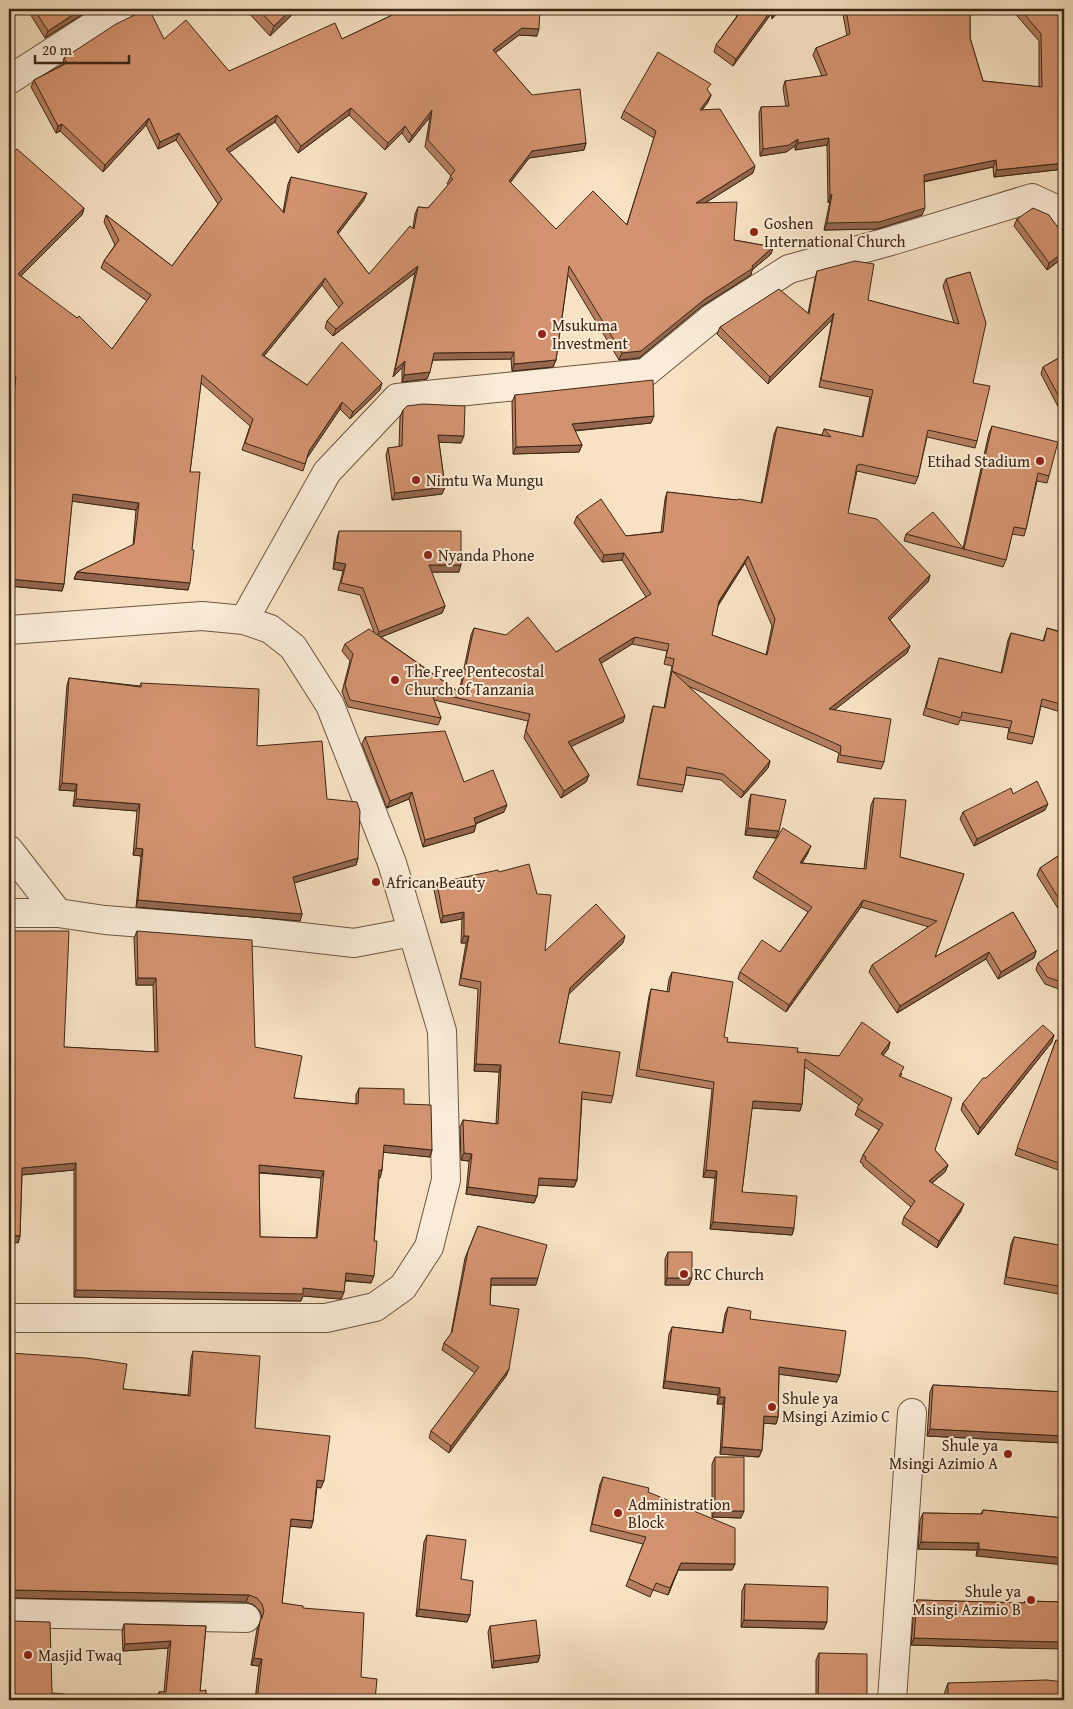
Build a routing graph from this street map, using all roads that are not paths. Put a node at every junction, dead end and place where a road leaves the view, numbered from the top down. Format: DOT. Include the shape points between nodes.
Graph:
graph roads {
  1 [pos="120,9"];
  2 [pos="9,80"];
  3 [pos="1064,213"];
  4 [pos="244,620"];
  5 [pos="9,630"];
  6 [pos="9,850"];
  7 [pos="58,913"];
  8 [pos="9,914"];
  9 [pos="412,932"];
  10 [pos="9,1318"];
  11 [pos="912,1413"];
  12 [pos="9,1613"];
  13 [pos="246,1618"];
  14 [pos="892,1700"];
  1 -- 2 [label="street"];
  3 -- 4 [label="street" via="1032,198 789,269 712,318 645,373 397,398 327,472"];
  4 -- 5 [label="street" via="202,616"];
  4 -- 9 [label="street" via="270,629 293,647 330,705 392,863"];
  6 -- 7 [label="street"];
  7 -- 8 [label="street"];
  7 -- 9 [label="street" via="354,943"];
  9 -- 10 [label="street" via="442,1031 446,1180 429,1247 403,1287 375,1307 326,1318"];
  11 -- 14 [label="street"];
  12 -- 13 [label="street"];
}
